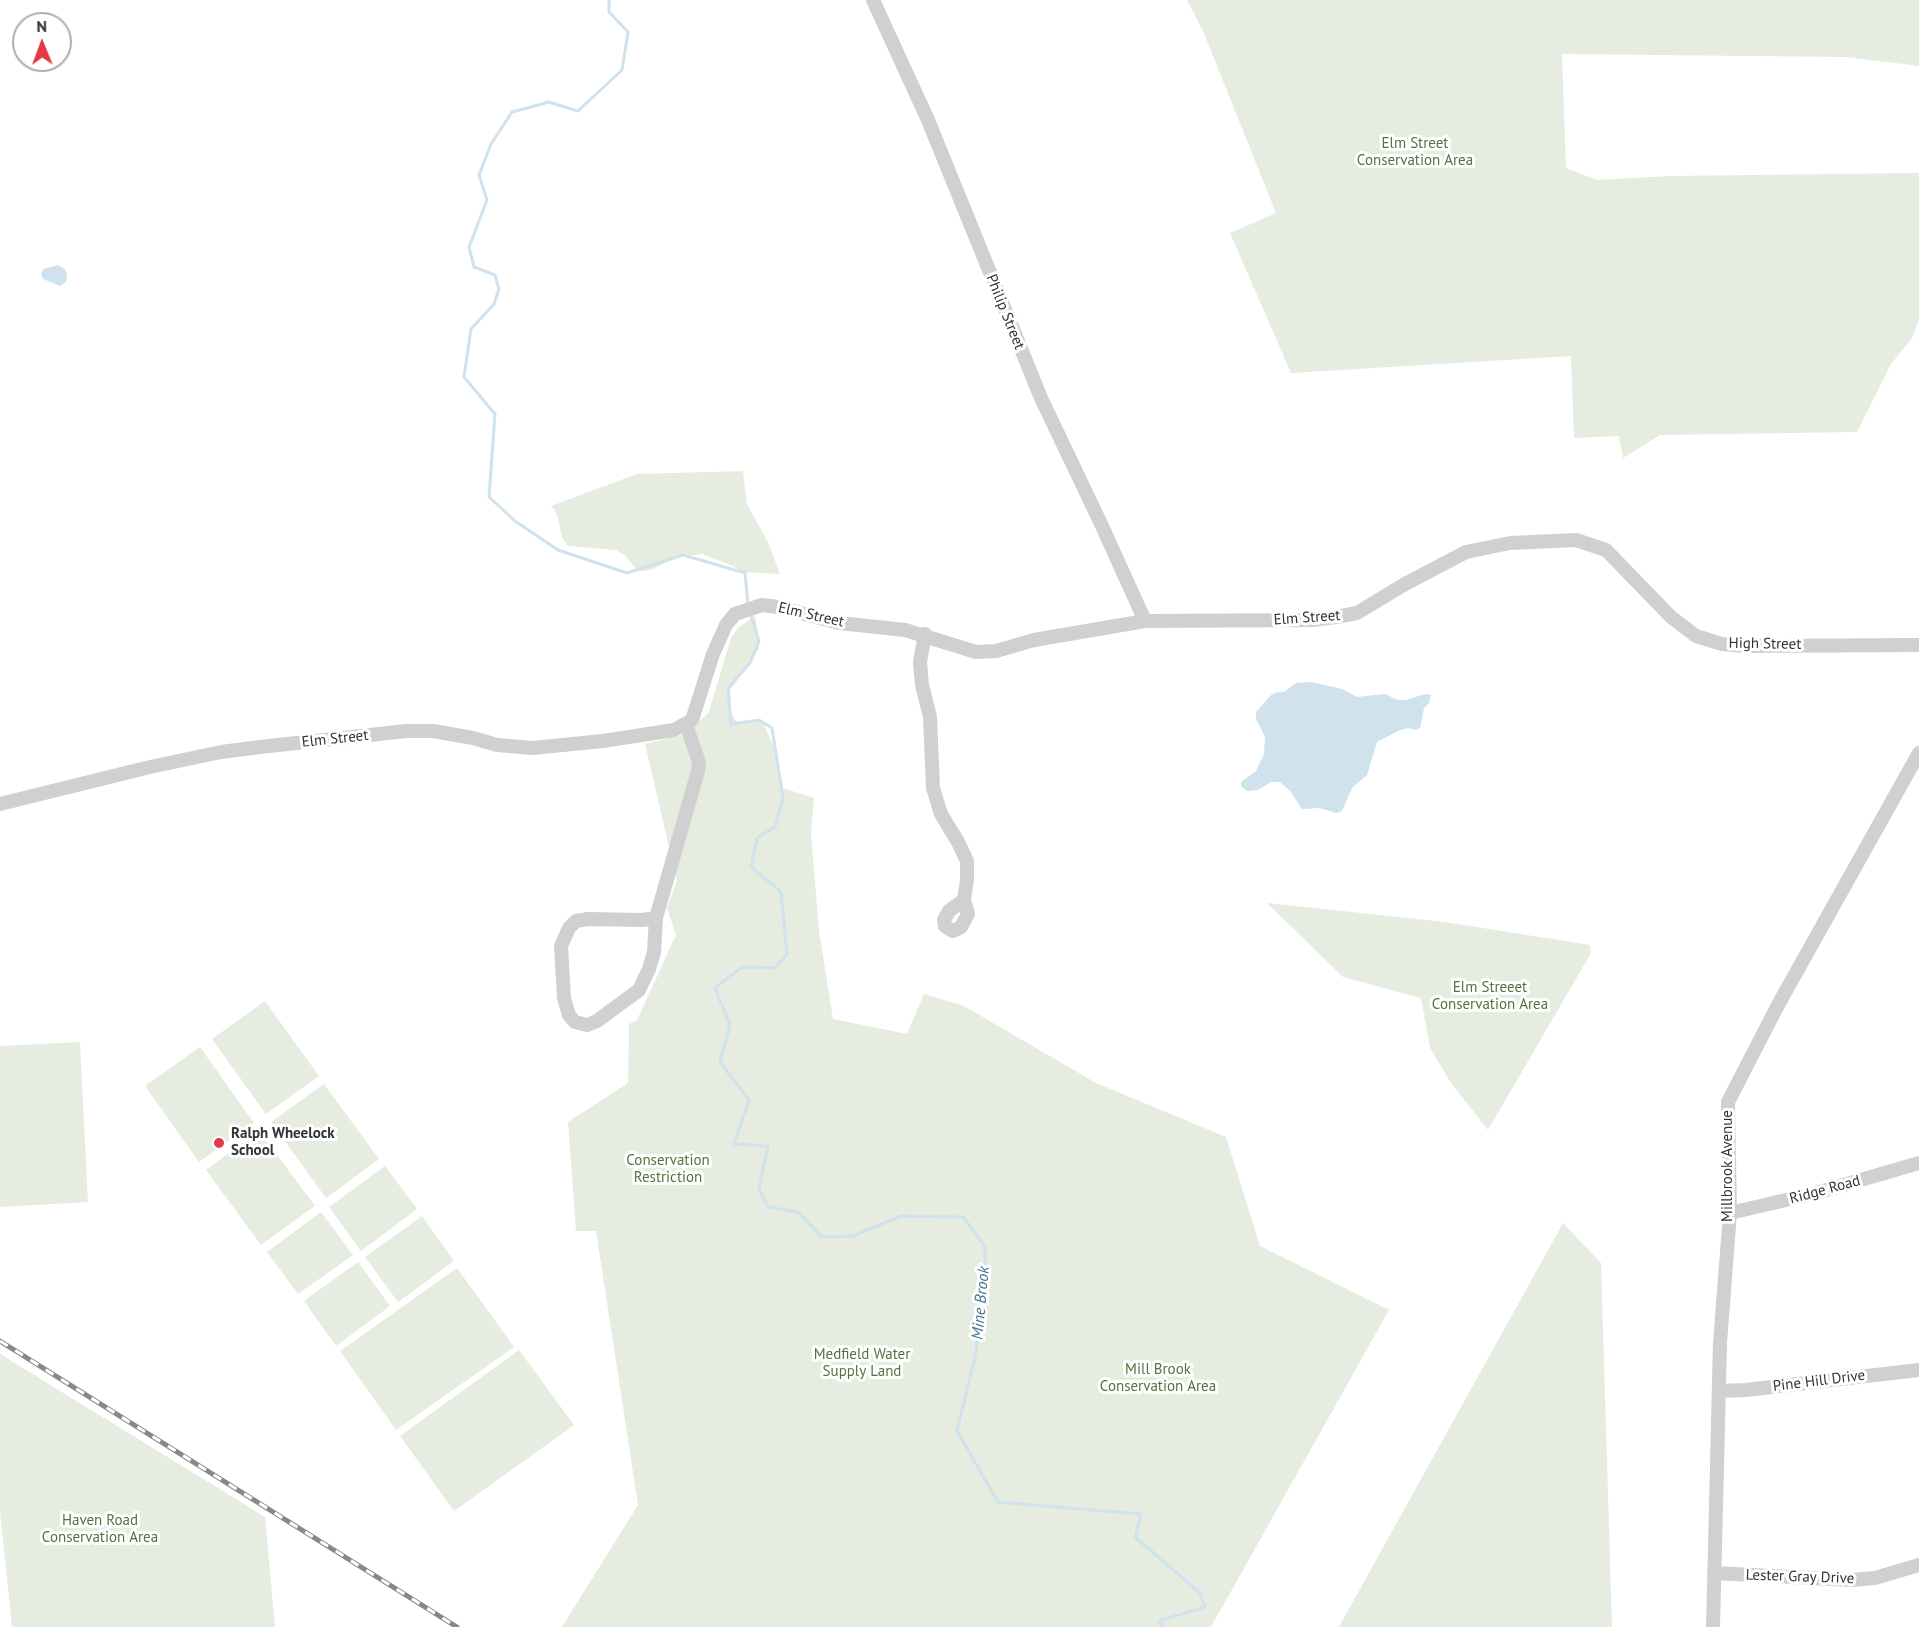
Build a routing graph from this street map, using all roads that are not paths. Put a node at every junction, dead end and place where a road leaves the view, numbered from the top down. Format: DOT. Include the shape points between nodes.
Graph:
graph roads {
  1 [pos="873,0"];
  2 [pos="1578,541"];
  3 [pos="1145,621"];
  4 [pos="925,634"];
  5 [pos="1919,645"];
  6 [pos="686,725"];
  7 [pos="1919,753"];
  8 [pos="1915,772"];
  9 [pos="0,804"];
  10 [pos="964,900"];
  11 [pos="656,918"];
  12 [pos="1919,1163"];
  13 [pos="1730,1212"];
  14 [pos="1919,1370"];
  15 [pos="1720,1391"];
  16 [pos="1919,1565"];
  17 [pos="1714,1573"];
  18 [pos="1713,1627"];
  1 -- 3 [label="street, Philip Street" via="928,120 1041,398"];
  2 -- 3 [label="street, Elm Street" via="1510,543 1466,552 1357,613 1336,617"];
  2 -- 5 [label="street, High Street" via="1606,550 1671,617 1696,636 1722,644"];
  3 -- 4 [label="street, Elm Street" via="1034,640 996,651 976,652"];
  4 -- 6 [label="street, Elm Street" via="839,623 778,607 748,608 735,614 721,633 696,710"];
  4 -- 10 [label="street" via="920,662 930,717 933,788 941,814 967,861"];
  6 -- 9 [label="street, Elm Street" via="603,741 533,748 497,746 433,730 260,747 150,767"];
  6 -- 11 [label="street" via="699,762 698,771"];
  7 -- 8 [label="street, Millbrook Avenue"];
  8 -- 13 [label="street, Millbrook Avenue" via="1778,1005 1728,1102"];
  11 -- 11 [label="street" via="588,919 576,921 569,928 561,946 563,987 569,1015 575,1022 588,1025 597,1021 639,990 654,952"];
  12 -- 13 [label="street, Ridge Road" via="1816,1194"];
  13 -- 15 [label="street, Millbrook Avenue"];
  14 -- 15 [label="street, Pine Hill Drive"];
  15 -- 17 [label="street, Millbrook Avenue"];
  16 -- 17 [label="street, Lester Gray Drive" via="1875,1578 1851,1580"];
  17 -- 18 [label="street, Millbrook Avenue"];
}
